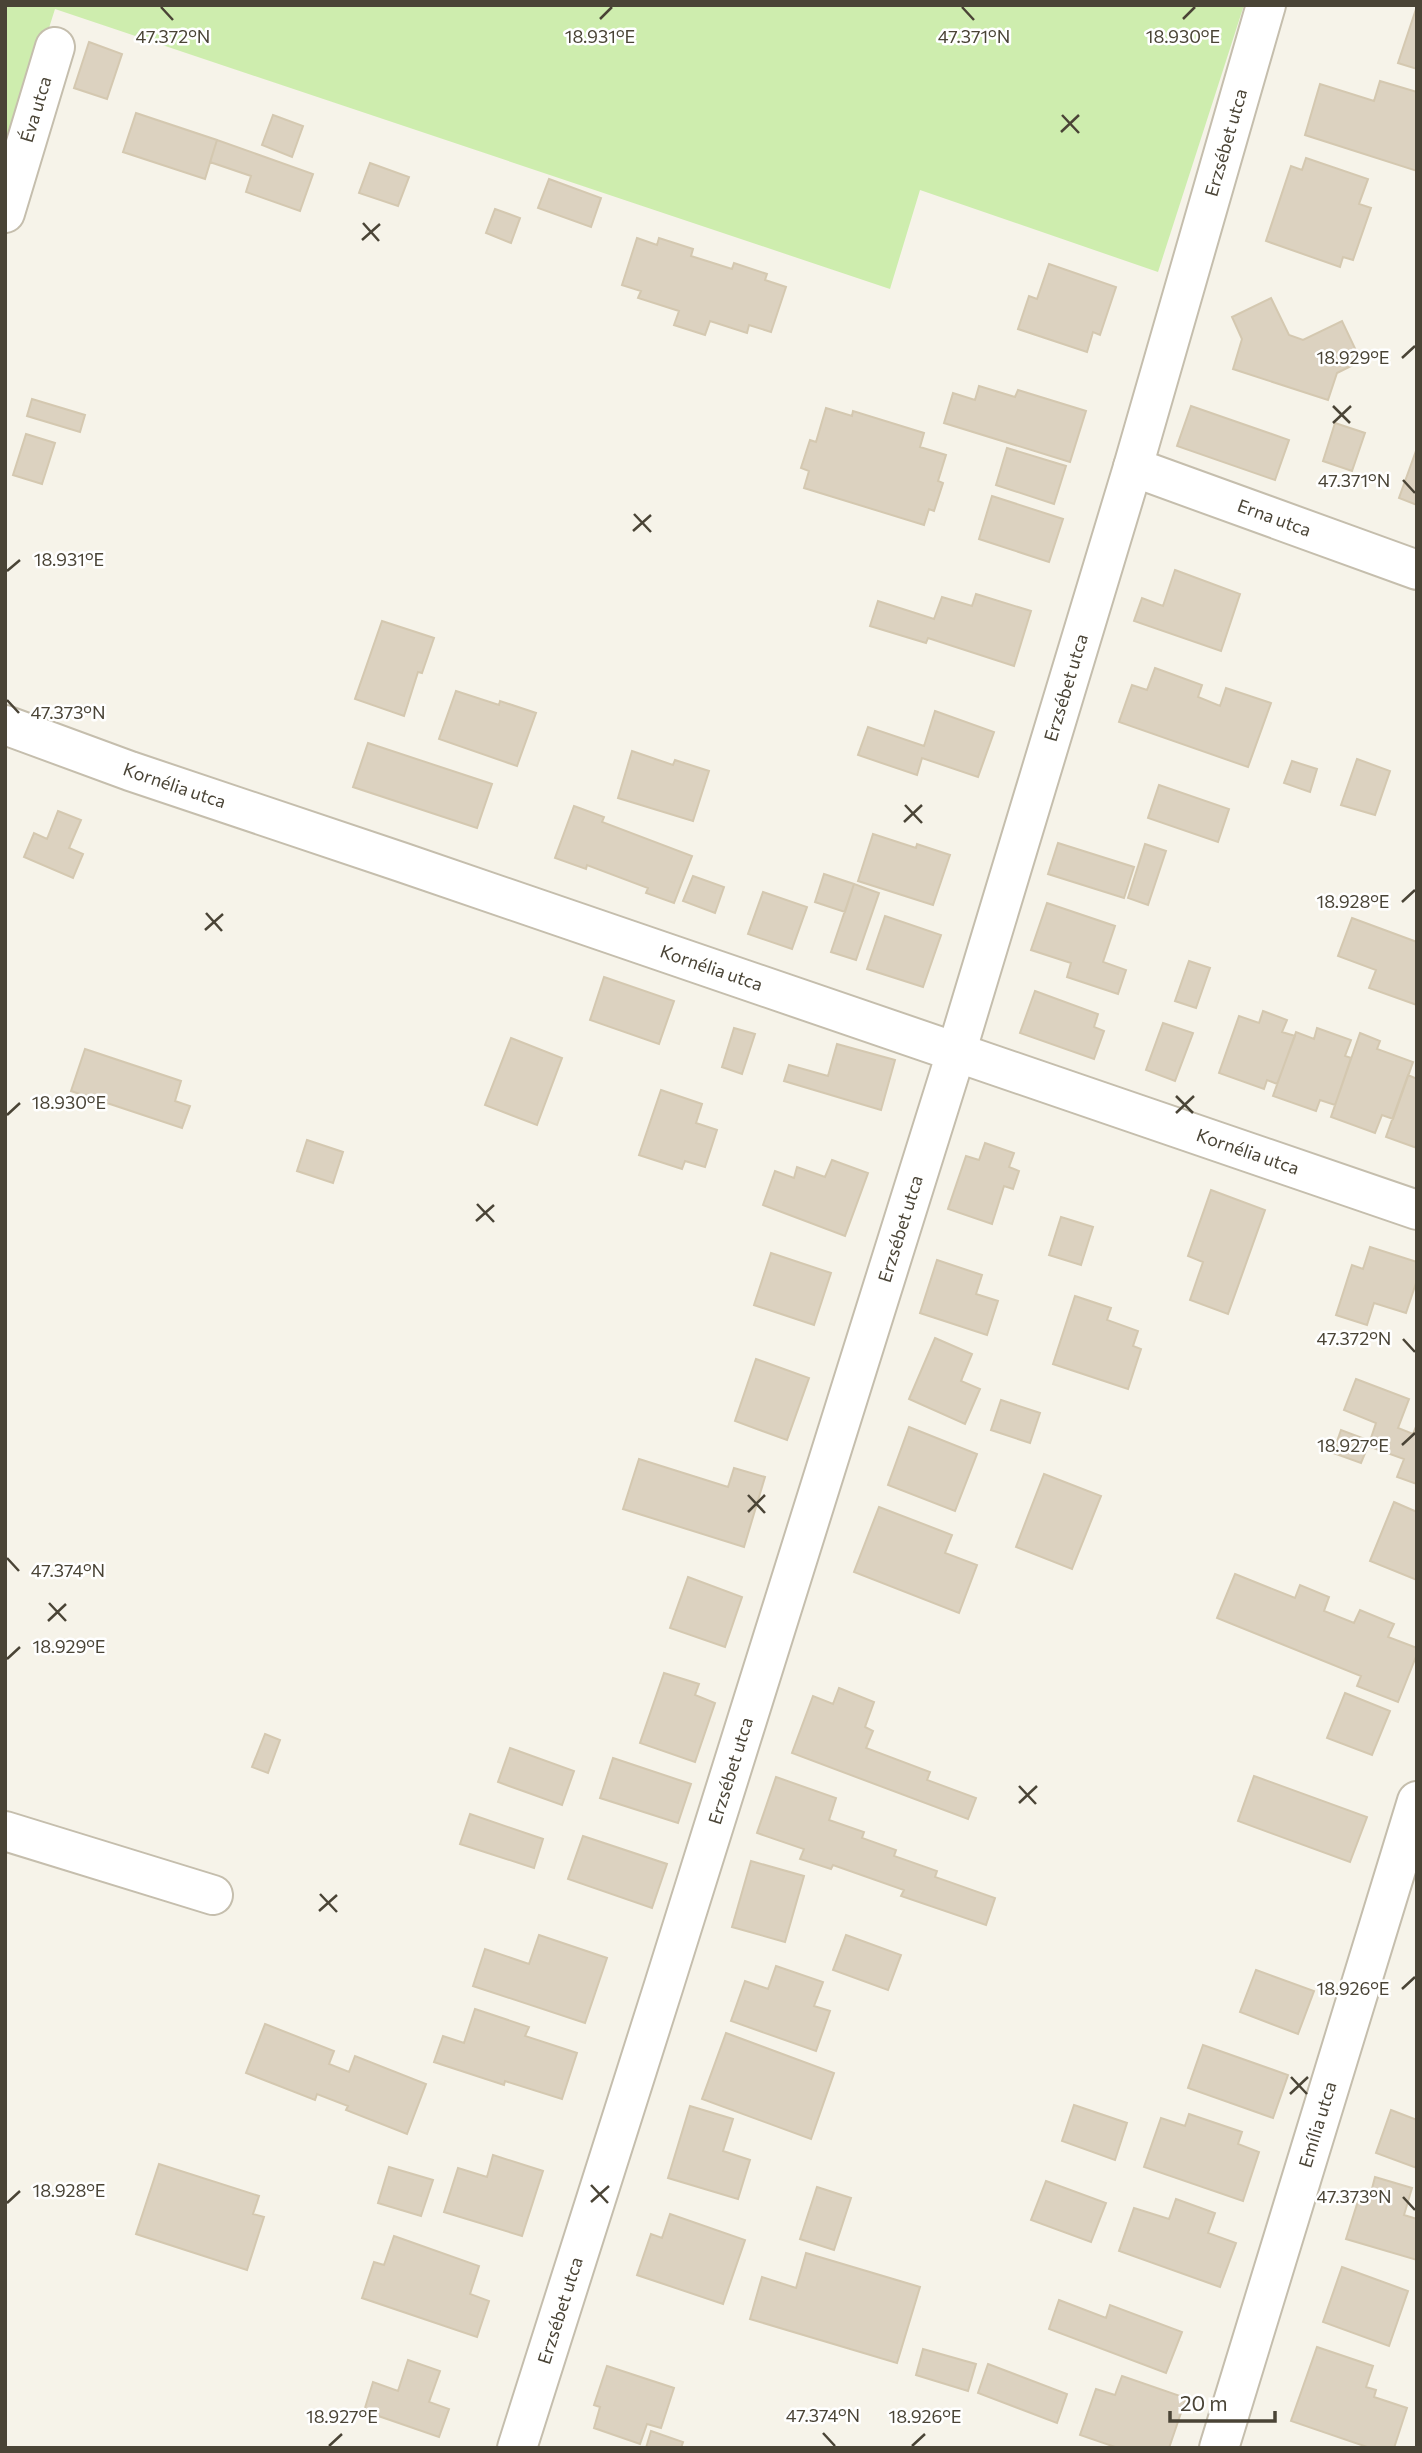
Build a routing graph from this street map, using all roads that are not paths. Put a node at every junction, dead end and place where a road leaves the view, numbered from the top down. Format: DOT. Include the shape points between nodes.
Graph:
graph roads {
  1 [pos="1266,5"];
  2 [pos="55,47"];
  3 [pos="5,213"];
  4 [pos="1133,467"];
  5 [pos="1417,570"];
  6 [pos="5,725"];
  7 [pos="956,1053"];
  8 [pos="1417,1210"];
  9 [pos="1417,1801"];
  10 [pos="5,1830"];
  11 [pos="213,1895"];
  12 [pos="517,2448"];
  13 [pos="1219,2448"];
  1 -- 4 [label="street, Erzsébet utca"];
  2 -- 3 [label="street, Éva utca"];
  4 -- 5 [label="street, Erna utca"];
  4 -- 7 [label="street, Erzsébet utca"];
  6 -- 7 [label="street, Kornélia utca"];
  7 -- 8 [label="street, Kornélia utca"];
  7 -- 12 [label="street, Erzsébet utca"];
  9 -- 13 [label="street, Emília utca"];
  10 -- 11 [label="street"];
}
